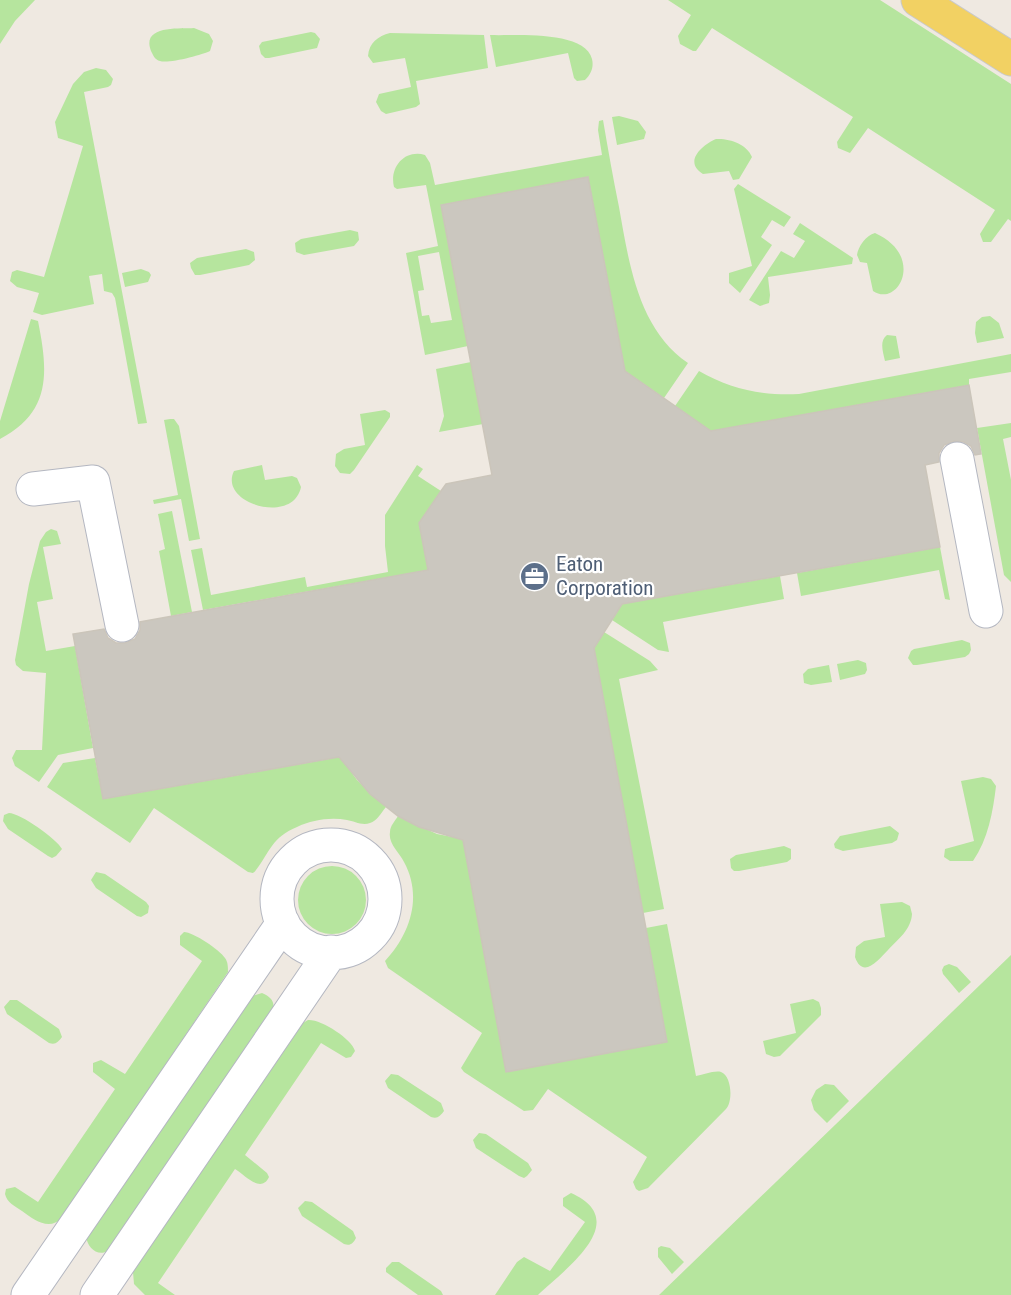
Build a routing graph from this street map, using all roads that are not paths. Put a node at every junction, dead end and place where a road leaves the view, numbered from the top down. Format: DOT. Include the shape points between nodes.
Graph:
graph roads {
  1 [pos="918,0"];
  2 [pos="1011,59"];
  3 [pos="957,459"];
  4 [pos="33,489"];
  5 [pos="986,611"];
  6 [pos="122,625"];
  7 [pos="283,923"];
  8 [pos="331,952"];
  9 [pos="28,1295"];
  10 [pos="97,1295"];
  1 -- 2 [label="main road"];
  3 -- 5 [label="lane"];
  4 -- 6 [label="lane" via="93,482"];
  7 -- 8 [label="lane" via="304,945 319,952"];
  7 -- 8 [label="lane" via="277,902 279,884 287,867 318,846 337,845 355,850 370,861 381,877 384,910 367,939 353,949"];
  7 -- 9 [label="lane"];
  8 -- 10 [label="lane"];
}
